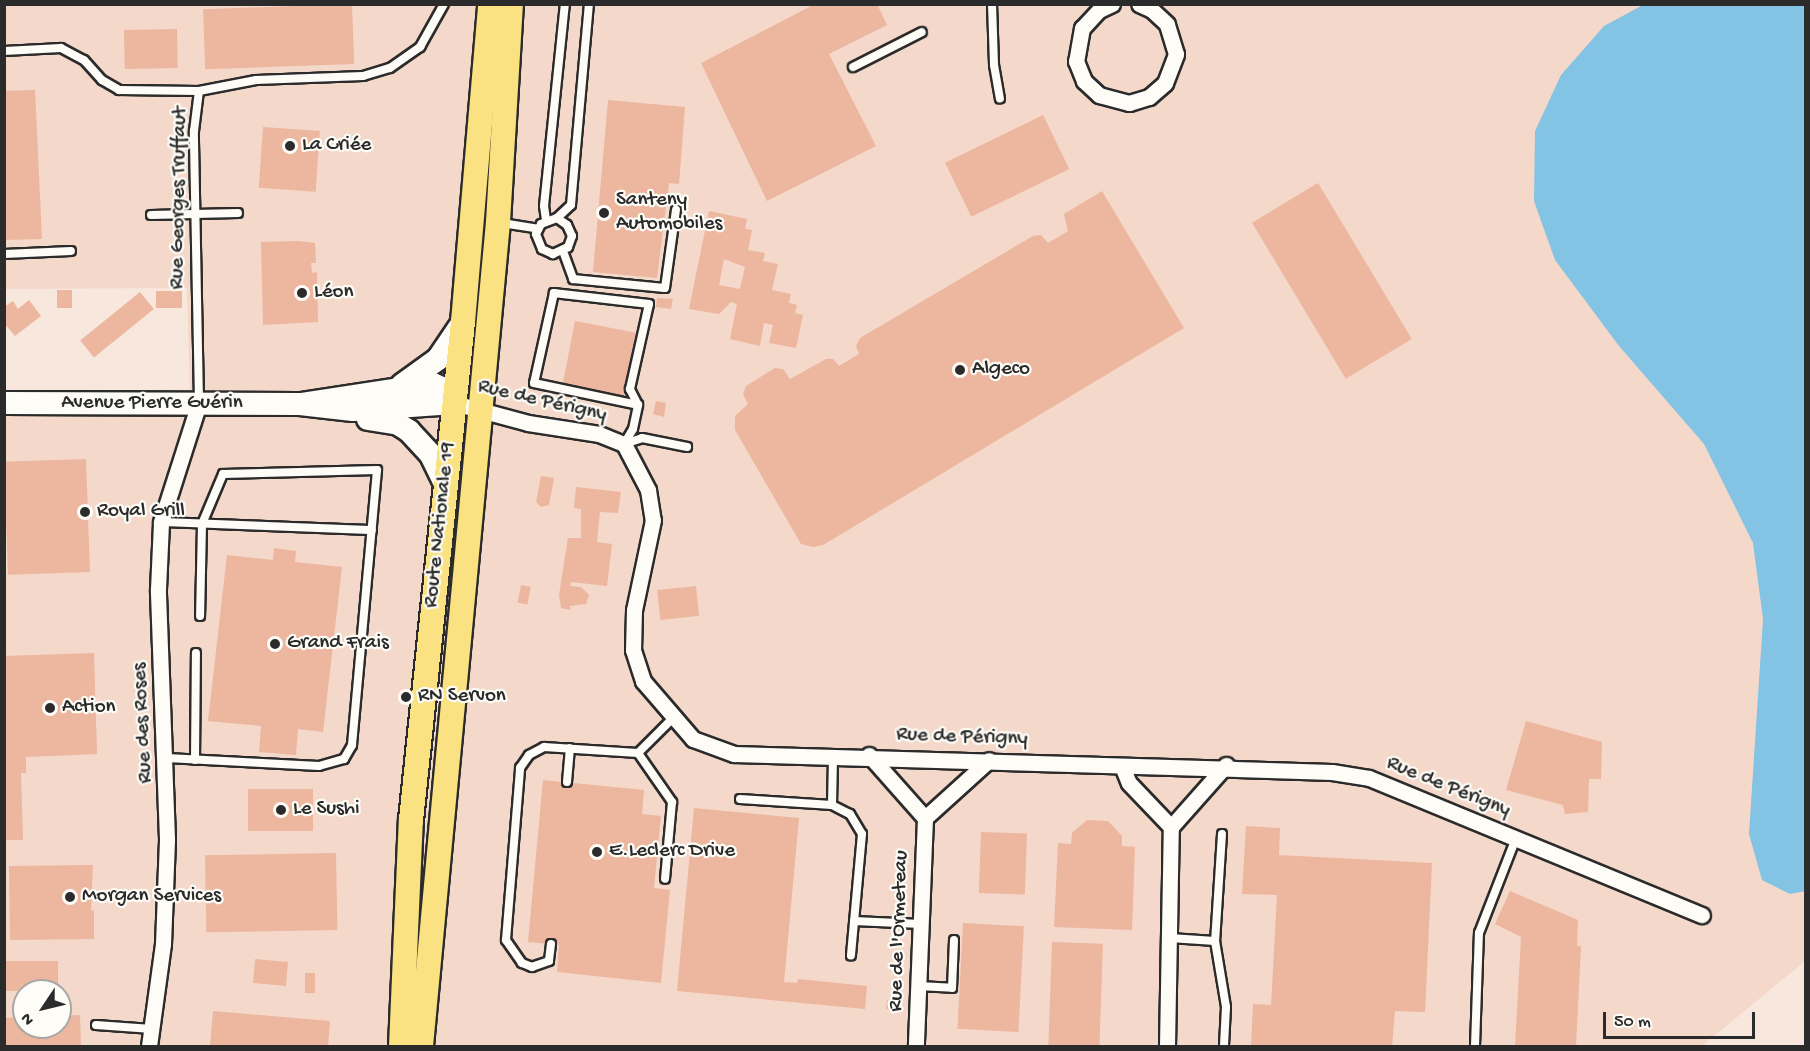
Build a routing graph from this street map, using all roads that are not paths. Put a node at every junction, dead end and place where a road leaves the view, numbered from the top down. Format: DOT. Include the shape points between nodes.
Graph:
graph roads {
  1 [pos="444,4"];
  2 [pos="490,4"];
  3 [pos="511,4"];
  4 [pos="565,4"];
  5 [pos="589,4"];
  6 [pos="992,4"];
  7 [pos="1112,4"];
  8 [pos="1138,4"];
  9 [pos="922,32"];
  10 [pos="4,51"];
  11 [pos="853,67"];
  12 [pos="200,91"];
  13 [pos="1000,98"];
  14 [pos="676,210"];
  15 [pos="238,213"];
  16 [pos="195,214"];
  17 [pos="151,215"];
  18 [pos="557,218"];
  19 [pos="546,220"];
  20 [pos="498,222"];
  21 [pos="538,229"];
  22 [pos="71,251"];
  23 [pos="563,251"];
  24 [pos="4,254"];
  25 [pos="463,322"];
  26 [pos="389,390"];
  27 [pos="4,403"];
  28 [pos="454,403"];
  29 [pos="199,404"];
  30 [pos="300,404"];
  31 [pos="638,405"];
  32 [pos="480,410"];
  33 [pos="624,444"];
  34 [pos="687,447"];
  35 [pos="445,484"];
  36 [pos="161,522"];
  37 [pos="202,524"];
  38 [pos="372,530"];
  39 [pos="200,615"];
  40 [pos="196,653"];
  41 [pos="672,719"];
  42 [pos="570,748"];
  43 [pos="638,753"];
  44 [pos="833,755"];
  45 [pos="869,755"];
  46 [pos="167,759"];
  47 [pos="195,760"];
  48 [pos="989,760"];
  49 [pos="1226,765"];
  50 [pos="1122,766"];
  51 [pos="567,782"];
  52 [pos="740,799"];
  53 [pos="832,805"];
  54 [pos="925,818"];
  55 [pos="1171,827"];
  56 [pos="1222,834"];
  57 [pos="1516,838"];
  58 [pos="665,879"];
  59 [pos="1702,915"];
  60 [pos="854,921"];
  61 [pos="921,924"];
  62 [pos="1170,938"];
  63 [pos="954,940"];
  64 [pos="1215,941"];
  65 [pos="551,945"];
  66 [pos="851,956"];
  67 [pos="918,986"];
  68 [pos="96,1026"];
  69 [pos="152,1029"];
  70 [pos="149,1047"];
  71 [pos="401,1047"];
  72 [pos="421,1047"];
  73 [pos="916,1047"];
  74 [pos="1167,1047"];
  75 [pos="1224,1047"];
  76 [pos="1475,1047"];
  1 -- 12 [label="lane, Rue Georges Truffaut" via="420,47 390,68 363,76 256,80"];
  2 -- 25 [label="main road, Route Nationale 19"];
  3 -- 20 [label="main road, Route Nationale 19"];
  4 -- 19 [label="lane" via="544,206"];
  5 -- 18 [label="lane" via="571,205"];
  6 -- 13 [label="lane" via="994,65"];
  7 -- 8 [label="street" via="1099,10 1082,28 1076,62 1084,81 1099,95 1129,102 1149,97 1165,83 1176,54 1167,24 1152,10"];
  9 -- 11 [label="lane"];
  10 -- 12 [label="lane" via="61,48 84,60 102,80 119,90"];
  12 -- 16 [label="lane, Rue Georges Truffaut" via="194,131"];
  14 -- 23 [label="lane" via="664,288 573,279"];
  15 -- 16 [label="lane"];
  16 -- 17 [label="lane"];
  16 -- 29 [label="lane, Rue Georges Truffaut"];
  18 -- 19 [label="lane"];
  18 -- 23 [label="lane" via="570,230 571,242"];
  19 -- 21 [label="lane"];
  20 -- 21 [label="lane"];
  20 -- 32 [label="main road, Route Nationale 19"];
  21 -- 23 [label="lane" via="537,240 542,249 553,254"];
  22 -- 24 [label="lane"];
  25 -- 26 [label="street" via="426,370"];
  25 -- 28 [label="main road, Route Nationale 19"];
  26 -- 28 [label="street, Avenue Pierre Guérin" via="433,384 444,389"];
  26 -- 30 [label="street, Avenue Pierre Guérin"];
  27 -- 29 [label="street, Avenue Pierre Guérin"];
  28 -- 30 [label="street, Avenue Pierre Guérin" via="353,410"];
  28 -- 32 [label="street, Rue de Périgny"];
  28 -- 35 [label="main road, Route Nationale 19"];
  29 -- 30 [label="street, Avenue Pierre Guérin"];
  29 -- 36 [label="street, Rue des Roses"];
  30 -- 35 [label="street" via="332,417 398,424 431,455"];
  31 -- 31 [label="lane" via="630,389 649,304 554,293 534,383"];
  31 -- 33 [label="lane" via="633,429"];
  32 -- 33 [label="street, Rue de Périgny" via="528,423 599,434"];
  32 -- 72 [label="main road, Route Nationale 19"];
  33 -- 34 [label="lane" via="642,438"];
  33 -- 41 [label="street, Rue de Périgny" via="648,490 653,520 634,610 633,650 643,681"];
  35 -- 71 [label="main road, Route Nationale 19" via="411,820"];
  36 -- 37 [label="lane"];
  36 -- 46 [label="street, Rue des Roses" via="158,589"];
  37 -- 38 [label="lane"];
  37 -- 38 [label="lane" via="223,474 377,470"];
  37 -- 39 [label="lane"];
  38 -- 47 [label="lane" via="352,745 344,759 319,766"];
  40 -- 47 [label="lane"];
  41 -- 43 [label="lane"];
  41 -- 44 [label="street, Rue de Périgny" via="693,739 734,754"];
  42 -- 43 [label="lane"];
  42 -- 51 [label="lane"];
  42 -- 65 [label="lane" via="544,747 529,755 520,768 506,940 522,963 532,967 549,961"];
  43 -- 58 [label="lane" via="672,802"];
  44 -- 45 [label="street, Rue de Périgny"];
  44 -- 53 [label="lane"];
  45 -- 48 [label="street, Rue de Périgny"];
  45 -- 54 [label="street"];
  46 -- 47 [label="lane"];
  46 -- 69 [label="street, Rue des Roses" via="163,944"];
  48 -- 50 [label="street, Rue de Périgny"];
  48 -- 54 [label="street"];
  49 -- 50 [label="street, Rue de Périgny"];
  49 -- 55 [label="street"];
  49 -- 57 [label="street, Rue de Périgny" via="1369,778"];
  50 -- 55 [label="street" via="1129,783"];
  52 -- 53 [label="lane"];
  53 -- 60 [label="lane" via="849,814 862,834"];
  54 -- 61 [label="street, Rue de l'Ormeteau"];
  55 -- 62 [label="street"];
  56 -- 64 [label="lane"];
  57 -- 59 [label="street, Rue de Périgny"];
  57 -- 76 [label="lane" via="1479,933"];
  60 -- 61 [label="lane"];
  60 -- 66 [label="lane"];
  61 -- 67 [label="street, Rue de l'Ormeteau"];
  62 -- 64 [label="lane"];
  62 -- 74 [label="street"];
  63 -- 67 [label="lane" via="952,988"];
  64 -- 75 [label="lane" via="1226,1007"];
  67 -- 73 [label="street, Rue de l'Ormeteau"];
  68 -- 69 [label="lane"];
  69 -- 70 [label="street, Rue des Roses"];
}
